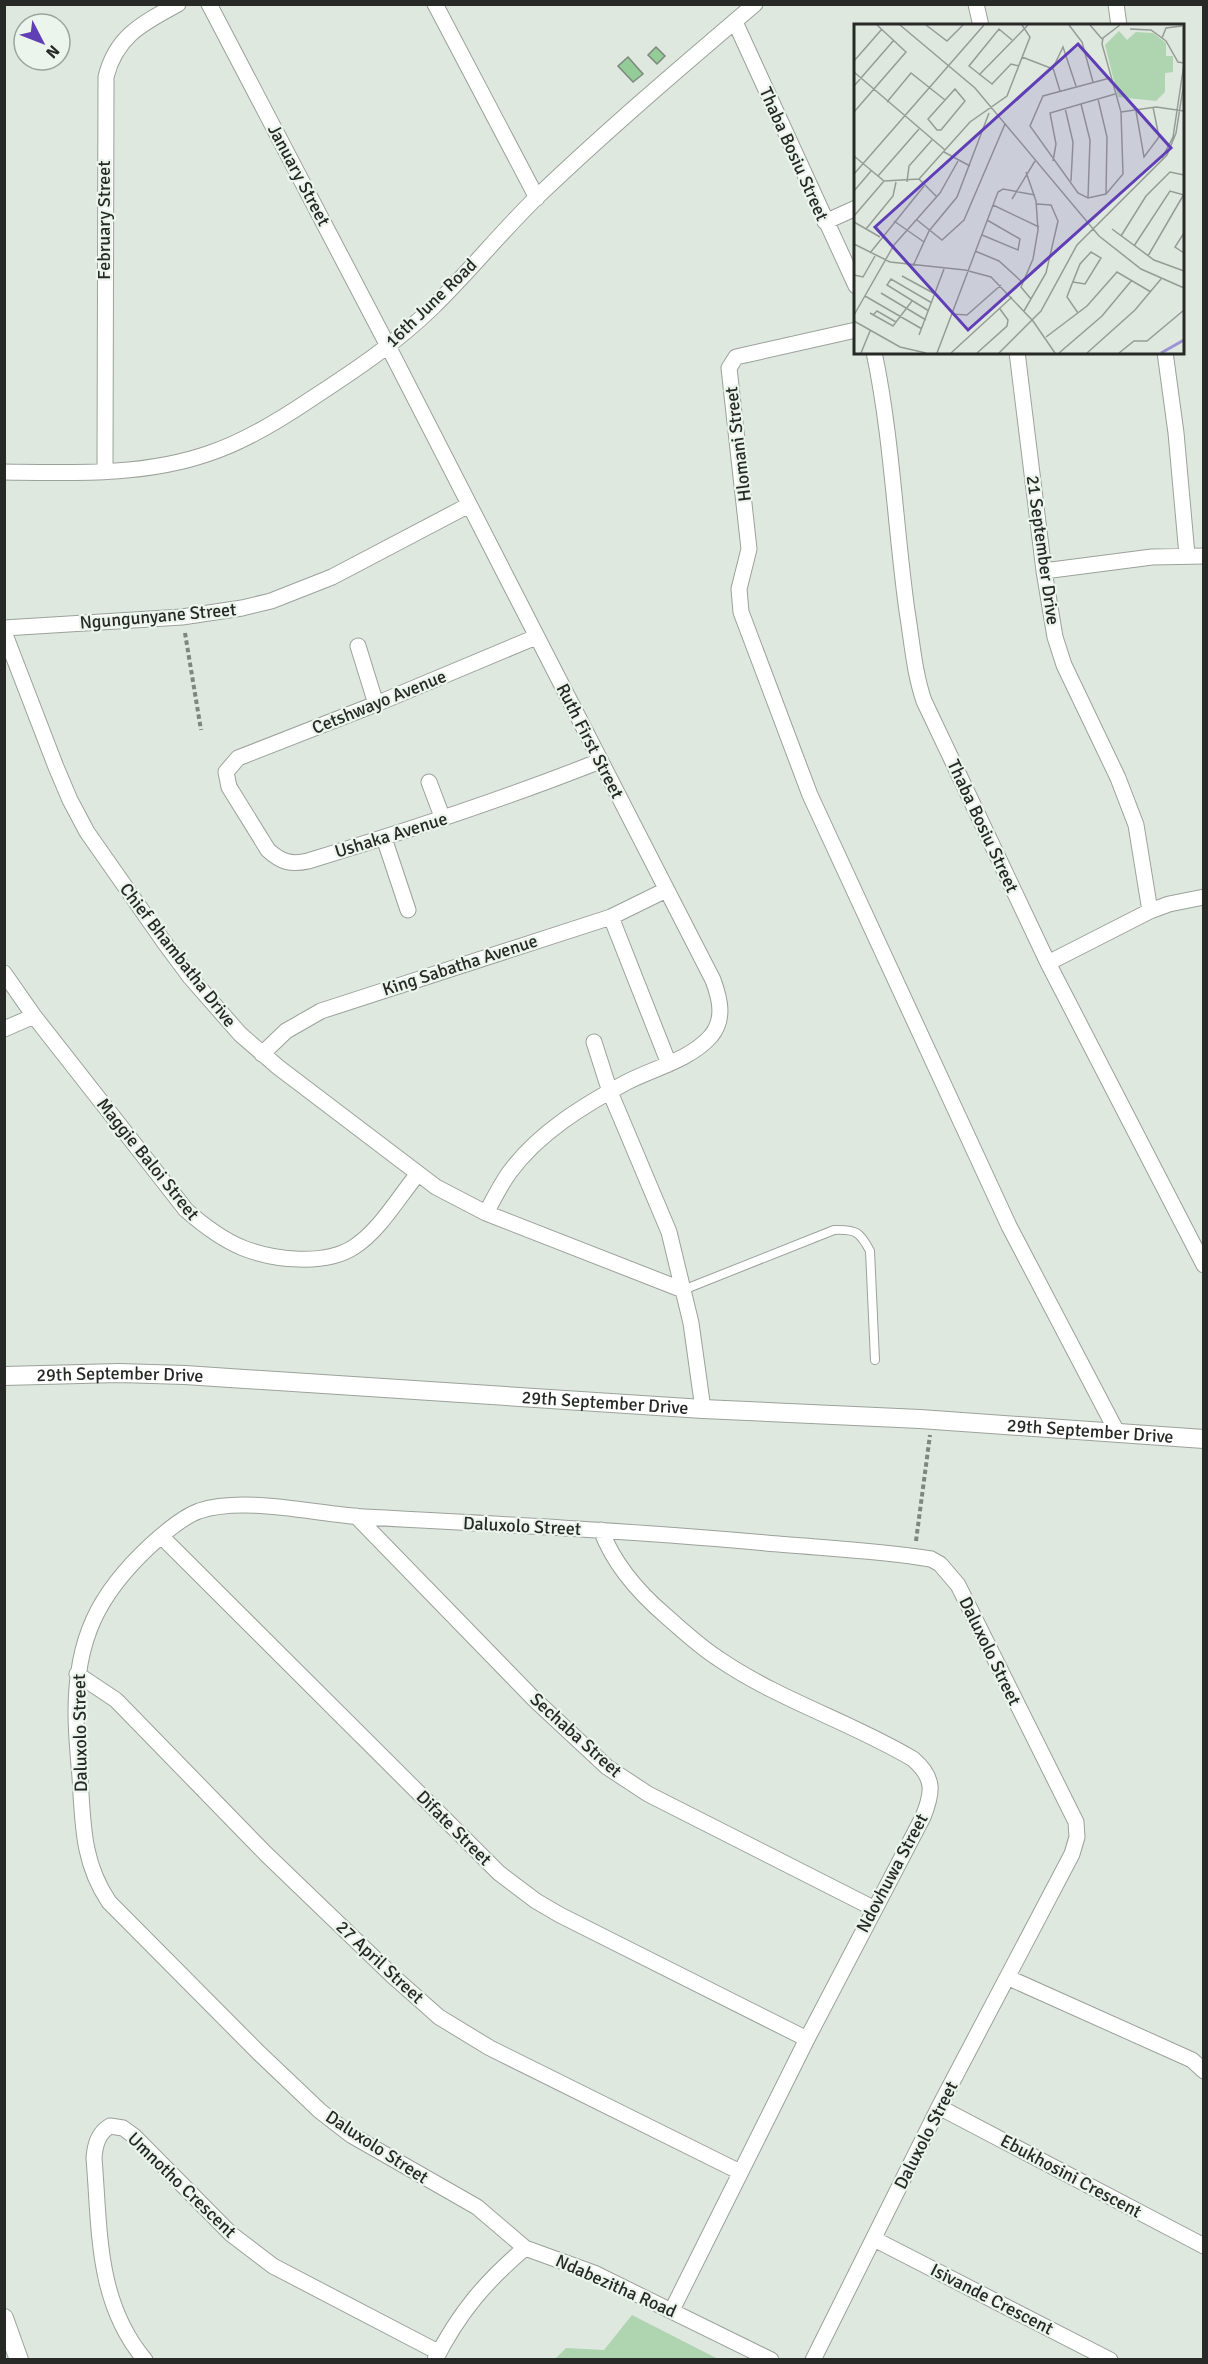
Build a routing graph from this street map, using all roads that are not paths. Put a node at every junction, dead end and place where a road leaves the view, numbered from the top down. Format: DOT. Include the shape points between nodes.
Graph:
graph roads {
  1 [pos="178,4"];
  2 [pos="209,4"];
  3 [pos="435,4"];
  4 [pos="755,4"];
  5 [pos="976,4"];
  6 [pos="1116,4"];
  7 [pos="735,22"];
  8 [pos="981,24"];
  9 [pos="1119,24"];
  10 [pos="537,198"];
  11 [pos="854,208"];
  12 [pos="825,222"];
  13 [pos="854,284"];
  14 [pos="854,330"];
  15 [pos="388,346"];
  16 [pos="874,354"];
  17 [pos="1017,354"];
  18 [pos="1165,354"];
  19 [pos="105,470"];
  20 [pos="4,472"];
  21 [pos="469,505"];
  22 [pos="1187,555"];
  23 [pos="1203,556"];
  24 [pos="1044,571"];
  25 [pos="4,630"];
  26 [pos="536,637"];
  27 [pos="358,646"];
  28 [pos="376,704"];
  29 [pos="600,761"];
  30 [pos="226,772"];
  31 [pos="429,782"];
  32 [pos="443,819"];
  33 [pos="384,838"];
  34 [pos="666,890"];
  35 [pos="1203,897"];
  36 [pos="408,910"];
  37 [pos="1150,910"];
  38 [pos="611,916"];
  39 [pos="1048,963"];
  40 [pos="4,973"];
  41 [pos="34,1016"];
  42 [pos="4,1029"];
  43 [pos="594,1042"];
  44 [pos="262,1054"];
  45 [pos="669,1064"];
  46 [pos="610,1092"];
  47 [pos="417,1174"];
  48 [pos="486,1213"];
  49 [pos="1203,1265"];
  50 [pos="683,1290"];
  51 [pos="875,1360"];
  52 [pos="4,1376"];
  53 [pos="703,1409"];
  54 [pos="1118,1434"];
  55 [pos="1203,1439"];
  56 [pos="356,1516"];
  57 [pos="601,1530"];
  58 [pos="161,1536"];
  59 [pos="77,1674"];
  60 [pos="873,1908"];
  61 [pos="1009,1978"];
  62 [pos="807,2039"];
  63 [pos="1198,2057"];
  64 [pos="1203,2071"];
  65 [pos="939,2107"];
  66 [pos="740,2172"];
  67 [pos="874,2239"];
  68 [pos="1203,2246"];
  69 [pos="525,2248"];
  70 [pos="672,2310"];
  71 [pos="4,2318"];
  72 [pos="436,2356"];
  73 [pos="19,2360"];
  74 [pos="146,2360"];
  75 [pos="771,2360"];
  76 [pos="813,2360"];
  77 [pos="1110,2360"];
  1 -- 19 [label="street, February Street" via="147,21 118,47 106,77"];
  2 -- 15 [label="street, January Street"];
  3 -- 10 [label="street"];
  4 -- 7 [label="street, 16th June Road"];
  5 -- 8 [label="street"];
  6 -- 9 [label="street"];
  7 -- 10 [label="street, 16th June Road"];
  7 -- 12 [label="street, Thaba Bosiu Street"];
  10 -- 15 [label="street, 16th June Road" via="432,307"];
  11 -- 12 [label="street"];
  12 -- 13 [label="street, Thaba Bosiu Street"];
  14 -- 54 [label="street, Hlomani Street" via="736,357 729,368 749,549 739,589 741,612 810,795 1009,1226"];
  15 -- 19 [label="street, 16th June Road" via="287,415 234,444 164,465"];
  15 -- 21 [label="street, Ruth First Street"];
  16 -- 39 [label="street, Thaba Bosiu Street" via="918,684"];
  17 -- 24 [label="street, 21 September Drive"];
  18 -- 22 [label="street"];
  19 -- 20 [label="street, 16th June Road"];
  21 -- 25 [label="street, Ngungunyane Street" via="300,591 242,608 182,617"];
  21 -- 26 [label="street, Ruth First Street"];
  22 -- 23 [label="street"];
  22 -- 24 [label="street"];
  24 -- 37 [label="street, 21 September Drive" via="1064,665 1118,777 1136,825"];
  25 -- 44 [label="street, Chief Bhambatha Drive" via="56,767 87,832 190,977"];
  26 -- 28 [label="street, Cetshwayo Avenue"];
  26 -- 29 [label="street, Ruth First Street"];
  27 -- 28 [label="street"];
  28 -- 30 [label="street, Cetshwayo Avenue" via="238,758"];
  29 -- 32 [label="street, Ushaka Avenue"];
  29 -- 34 [label="street, Ruth First Street"];
  30 -- 33 [label="street, Ushaka Avenue" via="229,786 268,850 283,861 299,863"];
  31 -- 32 [label="street"];
  32 -- 33 [label="street, Ushaka Avenue"];
  33 -- 36 [label="street"];
  34 -- 38 [label="street, King Sabatha Avenue"];
  34 -- 45 [label="street, Ruth First Street" via="713,980 721,1010 716,1028 704,1043"];
  35 -- 37 [label="street"];
  37 -- 39 [label="street"];
  38 -- 44 [label="street, King Sabatha Avenue" via="321,1011 286,1031"];
  38 -- 45 [label="street"];
  39 -- 49 [label="street, Thaba Bosiu Street"];
  40 -- 41 [label="street, Maggie Baloi Street"];
  41 -- 42 [label="street"];
  41 -- 47 [label="street, Maggie Baloi Street" via="186,1210 202,1225 244,1248 306,1259 341,1254 366,1237"];
  43 -- 46 [label="street"];
  44 -- 47 [label="street, Chief Bhambatha Drive"];
  45 -- 46 [label="street, Ruth First Street"];
  46 -- 48 [label="street" via="555,1126 537,1142 507,1175"];
  46 -- 50 [label="street" via="659,1204"];
  47 -- 48 [label="street, Chief Bhambatha Drive"];
  48 -- 50 [label="street, Chief Bhambatha Drive"];
  50 -- 51 [label="lane" via="834,1230 851,1229 862,1236 870,1251"];
  50 -- 53 [label="street"];
  52 -- 53 [label="street, 29th September Drive" via="185,1375"];
  53 -- 54 [label="street, 29th September Drive"];
  54 -- 55 [label="street, 29th September Drive"];
  56 -- 57 [label="street, Daluxolo Street"];
  56 -- 58 [label="street, Daluxolo Street" via="224,1507 198,1511"];
  56 -- 60 [label="street, Sechaba Street" via="535,1700 607,1767 648,1794"];
  57 -- 60 [label="street, Ndovhuwa Street" via="618,1566 644,1596 719,1660 922,1767 929,1777 927,1805"];
  57 -- 61 [label="street, Daluxolo Street" via="914,1556 940,1564 958,1585 1076,1822 1072,1854"];
  58 -- 59 [label="street, Daluxolo Street" via="117,1581 98,1610 86,1636"];
  58 -- 62 [label="street, Difate Street" via="499,1874 560,1915"];
  59 -- 66 [label="street, 27 April Street" via="116,1700 266,1854 439,2017 490,2048"];
  59 -- 69 [label="street, Daluxolo Street" via="76,1717 86,1847 94,1876 109,1902 320,2111 383,2155 477,2207"];
  60 -- 62 [label="street, Ndovhuwa Street"];
  61 -- 63 [label="street"];
  61 -- 65 [label="street, Daluxolo Street"];
  62 -- 66 [label="street, Ndovhuwa Street"];
  63 -- 64 [label="street"];
  65 -- 67 [label="street, Daluxolo Street"];
  65 -- 68 [label="street, Ebukhosini Crescent"];
  66 -- 70 [label="street, Ndovhuwa Street"];
  67 -- 76 [label="street, Daluxolo Street"];
  67 -- 77 [label="street, Isivande Crescent"];
  69 -- 70 [label="street, Ndabezitha Road" via="594,2273"];
  69 -- 72 [label="street" via="481,2288"];
  70 -- 75 [label="street, Ndabezitha Road"];
  71 -- 73 [label="street"];
  72 -- 74 [label="street, Umnotho Crescent" via="273,2266 210,2214 134,2136 123,2128 110,2126 97,2140 94,2158 105,2281 123,2328"];
}
